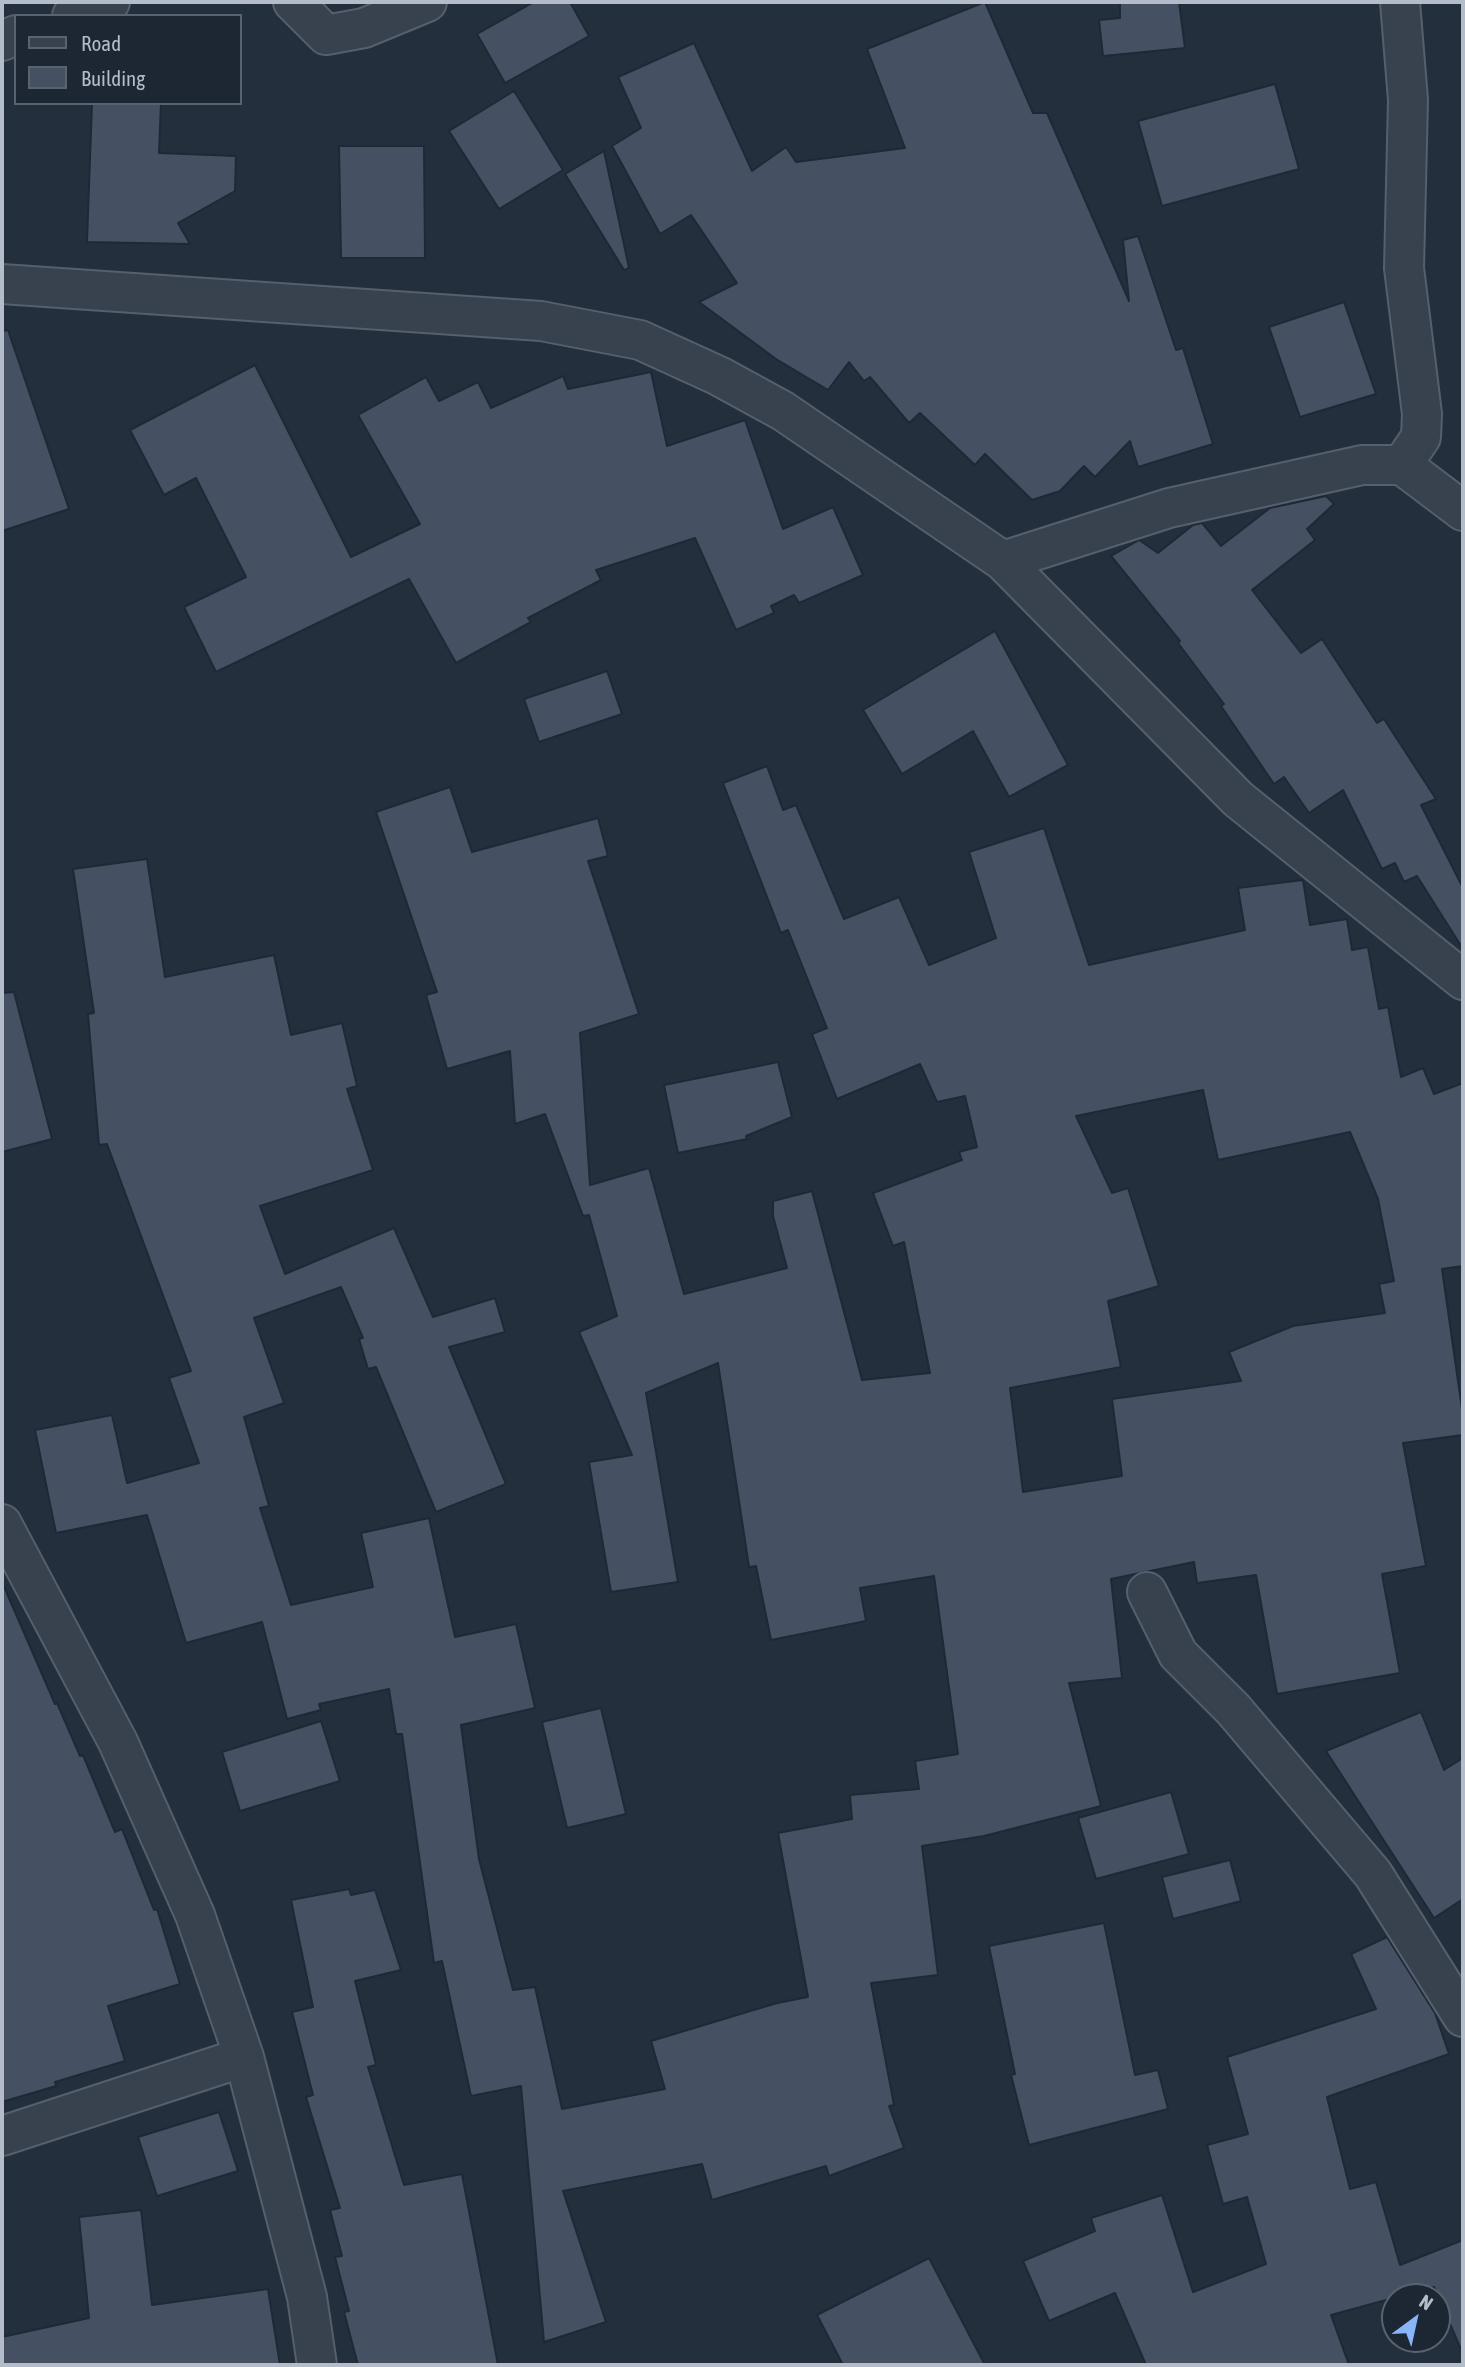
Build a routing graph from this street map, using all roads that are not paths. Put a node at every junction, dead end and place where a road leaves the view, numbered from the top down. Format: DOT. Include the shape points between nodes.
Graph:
graph roads {
  1 [pos="110,2"];
  2 [pos="293,2"];
  3 [pos="427,2"];
  4 [pos="1400,2"];
  5 [pos="77,14"];
  6 [pos="2,284"];
  7 [pos="1402,465"];
  8 [pos="1463,511"];
  9 [pos="1003,561"];
  10 [pos="1463,979"];
  11 [pos="2,1524"];
  12 [pos="1147,1592"];
  13 [pos="1463,2017"];
  14 [pos="244,2057"];
  15 [pos="2,2136"];
  16 [pos="317,2365"];
  1 -- 5 [label="street"];
  2 -- 3 [label="street" via="326,35 364,28"];
  4 -- 7 [label="street" via="1408,100 1404,268 1422,414 1420,437"];
  6 -- 9 [label="street" via="541,321 640,340 783,411"];
  7 -- 8 [label="street"];
  7 -- 9 [label="street" via="1362,466 1169,509"];
  9 -- 10 [label="street" via="1238,799"];
  11 -- 14 [label="street" via="118,1742 195,1915"];
  12 -- 13 [label="street" via="1178,1654 1233,1709 1373,1874"];
  14 -- 15 [label="street"];
  14 -- 16 [label="street" via="307,2297"];
}
